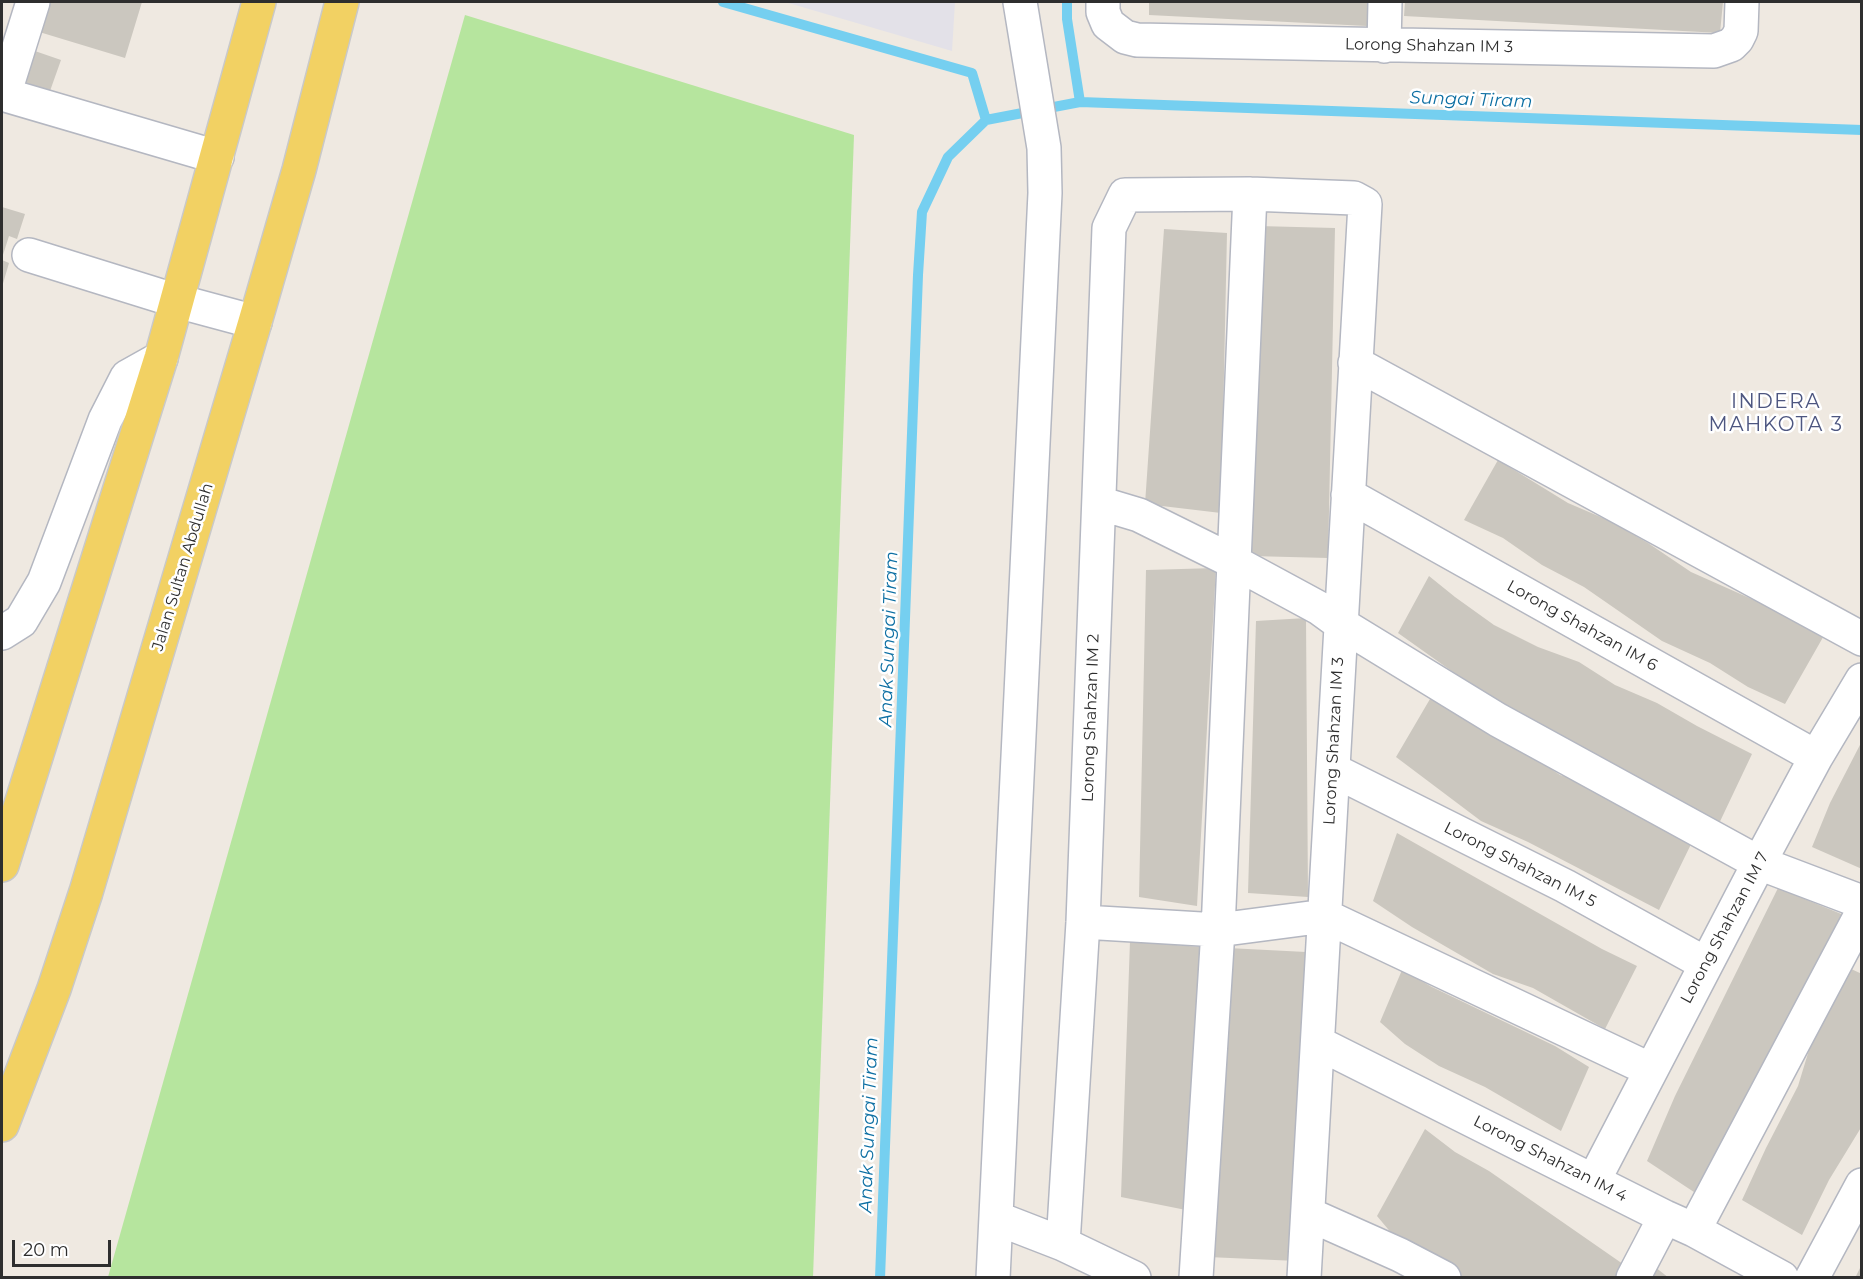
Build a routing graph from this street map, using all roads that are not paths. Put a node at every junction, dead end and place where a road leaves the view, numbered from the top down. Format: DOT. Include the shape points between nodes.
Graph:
graph roads {
  1 [pos="33,2"];
  2 [pos="259,2"];
  3 [pos="342,2"];
  4 [pos="1020,2"];
  5 [pos="1103,2"];
  6 [pos="1385,2"];
  7 [pos="1742,2"];
  8 [pos="1384,46"];
  9 [pos="3,95"];
  10 [pos="217,157"];
  11 [pos="1250,194"];
  12 [pos="29,255"];
  13 [pos="177,301"];
  14 [pos="255,322"];
  15 [pos="161,358"];
  16 [pos="1355,363"];
  17 [pos="1348,495"];
  18 [pos="1100,503"];
  19 [pos="1234,562"];
  20 [pos="1341,624"];
  21 [pos="2,633"];
  22 [pos="1862,639"];
  23 [pos="1862,680"];
  24 [pos="1816,757"];
  25 [pos="1333,770"];
  26 [pos="1759,863"];
  27 [pos="2,865"];
  28 [pos="1862,902"];
  29 [pos="1862,913"];
  30 [pos="1325,916"];
  31 [pos="1083,921"];
  32 [pos="1218,930"];
  33 [pos="1706,964"];
  34 [pos="1318,1043"];
  35 [pos="1651,1070"];
  36 [pos="2,1125"];
  37 [pos="1594,1180"];
  38 [pos="1862,1185"];
  39 [pos="1308,1214"];
  40 [pos="996,1218"];
  41 [pos="1680,1224"];
  42 [pos="1063,1244"];
  43 [pos="993,1278"];
  44 [pos="1134,1278"];
  45 [pos="1196,1278"];
  46 [pos="1305,1278"];
  47 [pos="1444,1278"];
  48 [pos="1633,1278"];
  49 [pos="1782,1278"];
  50 [pos="1812,1278"];
  1 -- 9 [label="street"];
  2 -- 10 [label="main road"];
  3 -- 14 [label="main road, Jalan Sultan Abdullah"];
  4 -- 40 [label="street" via="1043,138 1045,192"];
  5 -- 8 [label="street, Lorong Shahzan IM 3" via="1108,24 1125,37 1137,40"];
  6 -- 8 [label="street"];
  7 -- 8 [label="street, Lorong Shahzan IM 3" via="1737,39 1714,51"];
  9 -- 10 [label="street"];
  10 -- 13 [label="main road"];
  11 -- 16 [label="street, Lorong Shahzan IM 3" via="1354,198 1365,204"];
  11 -- 18 [label="street, Lorong Shahzan IM 2" via="1125,195 1109,228"];
  11 -- 19 [label="street"];
  12 -- 13 [label="street"];
  13 -- 14 [label="street"];
  13 -- 15 [label="main road"];
  14 -- 36 [label="main road, Jalan Sultan Abdullah" via="86,892"];
  15 -- 21 [label="street" via="128,377 105,420 44,582 21,621"];
  15 -- 27 [label="main road"];
  16 -- 17 [label="street, Lorong Shahzan IM 3"];
  16 -- 22 [label="street"];
  17 -- 20 [label="street, Lorong Shahzan IM 3"];
  17 -- 24 [label="street, Lorong Shahzan IM 6"];
  18 -- 19 [label="street" via="1139,515"];
  18 -- 31 [label="street, Lorong Shahzan IM 2"];
  19 -- 20 [label="street"];
  19 -- 32 [label="street"];
  20 -- 25 [label="street, Lorong Shahzan IM 3"];
  20 -- 26 [label="street" via="1498,720"];
  23 -- 24 [label="street, Lorong Shahzan IM 7"];
  24 -- 26 [label="street, Lorong Shahzan IM 7"];
  25 -- 30 [label="street, Lorong Shahzan IM 3"];
  25 -- 33 [label="street, Lorong Shahzan IM 5" via="1565,886"];
  26 -- 28 [label="street"];
  26 -- 33 [label="street, Lorong Shahzan IM 7"];
  29 -- 41 [label="street"];
  30 -- 32 [label="street"];
  30 -- 34 [label="street, Lorong Shahzan IM 3"];
  30 -- 35 [label="street"];
  31 -- 32 [label="street"];
  31 -- 42 [label="street, Lorong Shahzan IM 2"];
  32 -- 45 [label="street"];
  33 -- 35 [label="street, Lorong Shahzan IM 7"];
  34 -- 37 [label="street, Lorong Shahzan IM 4"];
  34 -- 39 [label="street, Lorong Shahzan IM 3"];
  35 -- 37 [label="street, Lorong Shahzan IM 7"];
  37 -- 41 [label="street, Lorong Shahzan IM 4"];
  38 -- 50 [label="street"];
  39 -- 46 [label="street, Lorong Shahzan IM 3"];
  39 -- 47 [label="street"];
  40 -- 42 [label="street"];
  40 -- 43 [label="street"];
  41 -- 48 [label="street"];
  41 -- 49 [label="street, Lorong Shahzan IM 4"];
  42 -- 44 [label="street"];
}
